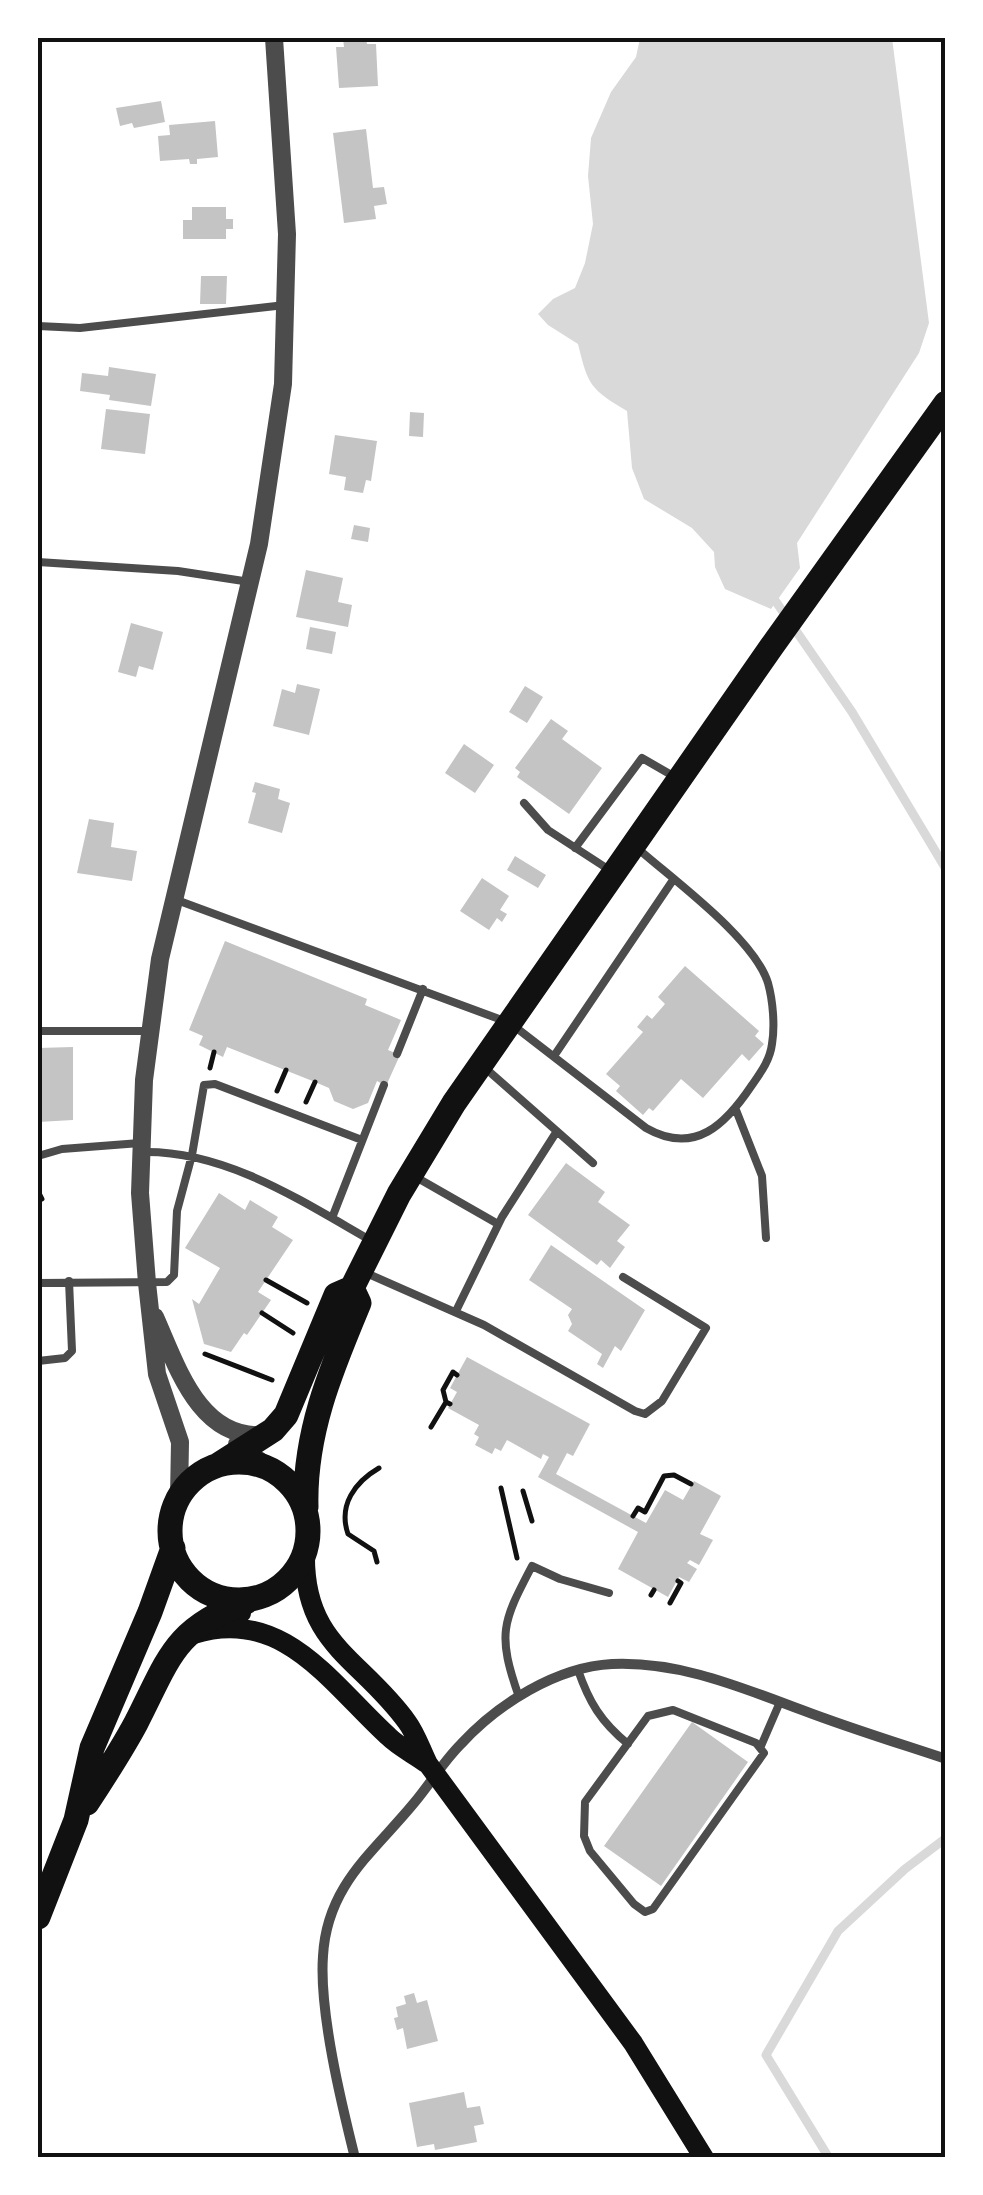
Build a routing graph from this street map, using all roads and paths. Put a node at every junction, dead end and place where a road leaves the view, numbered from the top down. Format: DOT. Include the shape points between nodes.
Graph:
graph roads {
  1 [pos="274,38"];
  2 [pos="286,305"];
  3 [pos="38,326"];
  4 [pos="946,404"];
  5 [pos="38,562"];
  6 [pos="250,582"];
  7 [pos="679,779"];
  8 [pos="524,804"];
  9 [pos="634,845"];
  10 [pos="576,848"];
  11 [pos="614,874"];
  12 [pos="673,880"];
  13 [pos="174,898"];
  14 [pos="424,989"];
  15 [pos="510,1023"];
  16 [pos="38,1031"];
  17 [pos="148,1031"];
  18 [pos="397,1054"];
  19 [pos="554,1056"];
  20 [pos="481,1064"];
  21 [pos="384,1085"];
  22 [pos="736,1110"];
  23 [pos="557,1131"];
  24 [pos="362,1140"];
  25 [pos="140,1148"];
  26 [pos="192,1155"];
  27 [pos="38,1156"];
  28 [pos="594,1163"];
  29 [pos="410,1173"];
  30 [pos="38,1191"];
  31 [pos="42,1199"];
  32 [pos="332,1218"];
  33 [pos="498,1224"];
  34 [pos="766,1238"];
  35 [pos="374,1242"];
  36 [pos="623,1278"];
  37 [pos="266,1280"];
  38 [pos="356,1280"];
  39 [pos="69,1281"];
  40 [pos="146,1282"];
  41 [pos="38,1283"];
  42 [pos="310,1304"];
  43 [pos="151,1308"];
  44 [pos="456,1311"];
  45 [pos="262,1313"];
  46 [pos="297,1336"];
  47 [pos="205,1354"];
  48 [pos="38,1361"];
  49 [pos="458,1375"];
  50 [pos="279,1383"];
  51 [pos="431,1427"];
  52 [pos="239,1441"];
  53 [pos="218,1465"];
  54 [pos="379,1468"];
  55 [pos="272,1470"];
  56 [pos="692,1484"];
  57 [pos="501,1488"];
  58 [pos="524,1490"];
  59 [pos="179,1498"];
  60 [pos="306,1513"];
  61 [pos="633,1516"];
  62 [pos="532,1521"];
  63 [pos="172,1548"];
  64 [pos="305,1553"];
  65 [pos="517,1558"];
  66 [pos="377,1562"];
  67 [pos="678,1581"];
  68 [pos="204,1590"];
  69 [pos="609,1593"];
  70 [pos="257,1597"];
  71 [pos="670,1603"];
  72 [pos="231,1607"];
  73 [pos="182,1640"];
  74 [pos="296,1649"];
  75 [pos="578,1670"];
  76 [pos="519,1696"];
  77 [pos="780,1702"];
  78 [pos="628,1744"];
  79 [pos="761,1746"];
  80 [pos="946,1759"];
  81 [pos="432,1769"];
  82 [pos="76,1820"];
  83 [pos="38,1916"];
  84 [pos="355,2158"];
  85 [pos="704,2158"];
  1 -- 2 [label="street"];
  2 -- 3 [label="lane" via="80,328"];
  2 -- 6 [label="street" via="283,384"];
  4 -- 7 [label="main road"];
  5 -- 6 [label="lane"];
  6 -- 13 [label="street"];
  7 -- 9 [label="main road"];
  7 -- 10 [label="lane" via="642,758"];
  8 -- 10 [label="lane"];
  9 -- 11 [label="main road"];
  9 -- 12 [label="lane"];
  10 -- 11 [label="lane"];
  11 -- 15 [label="main road"];
  12 -- 19 [label="lane"];
  12 -- 22 [label="lane" via="750,951 768,985 772,1046"];
  13 -- 14 [label="lane"];
  13 -- 17 [label="street"];
  14 -- 15 [label="lane"];
  14 -- 18 [label="lane"];
  15 -- 19 [label="lane"];
  15 -- 20 [label="main road"];
  16 -- 17 [label="lane"];
  17 -- 25 [label="street"];
  19 -- 22 [label="lane" via="658,1134 683,1139 708,1132"];
  20 -- 23 [label="lane"];
  20 -- 29 [label="main road"];
  21 -- 24 [label="lane"];
  22 -- 34 [label="lane" via="762,1176"];
  23 -- 28 [label="lane"];
  23 -- 33 [label="lane"];
  24 -- 26 [label="lane" via="209,1083 201,1090"];
  24 -- 32 [label="lane"];
  25 -- 26 [label="lane"];
  25 -- 27 [label="lane" via="62,1148"];
  25 -- 40 [label="street"];
  26 -- 32 [label="lane" via="231,1167"];
  26 -- 40 [label="lane" via="177,1211 174,1276"];
  29 -- 33 [label="lane"];
  29 -- 35 [label="main road"];
  30 -- 31 [label="path"];
  32 -- 35 [label="lane"];
  33 -- 44 [label="lane"];
  35 -- 38 [label="main road"];
  36 -- 44 [label="lane" via="706,1328 662,1401 645,1414"];
  37 -- 42 [label="path"];
  38 -- 44 [label="lane"];
  38 -- 52 [label="main road" via="336,1295 286,1415 265,1435"];
  38 -- 60 [label="main road" via="359,1303 312,1428"];
  39 -- 40 [label="lane"];
  39 -- 41 [label="lane"];
  39 -- 48 [label="lane" via="72,1351"];
  40 -- 43 [label="street"];
  43 -- 52 [label="street" via="187,1386"];
  43 -- 59 [label="street" via="157,1374 180,1442"];
  45 -- 46 [label="path"];
  47 -- 50 [label="path"];
  49 -- 51 [label="path" via="453,1372 444,1390 448,1403"];
  52 -- 53 [label="main road"];
  52 -- 55 [label="street"];
  53 -- 55 [label="main road" via="246,1462"];
  53 -- 59 [label="main road"];
  54 -- 66 [label="path" via="360,1479 344,1517 348,1534 374,1551"];
  55 -- 60 [label="main road" via="293,1488"];
  56 -- 61 [label="path" via="664,1476 645,1512 638,1508"];
  57 -- 65 [label="path"];
  58 -- 62 [label="path"];
  59 -- 63 [label="main road"];
  60 -- 64 [label="main road"];
  63 -- 68 [label="main road"];
  63 -- 82 [label="main road" via="92,1748"];
  64 -- 70 [label="main road" via="281,1586"];
  64 -- 81 [label="main road" via="308,1595 321,1627 409,1724"];
  67 -- 71 [label="path"];
  68 -- 70 [label="main road" via="230,1599"];
  68 -- 72 [label="main road"];
  69 -- 76 [label="lane" via="532,1566 504,1629"];
  70 -- 72 [label="main road"];
  72 -- 73 [label="main road"];
  72 -- 74 [label="main road"];
  73 -- 74 [label="main road" via="239,1627"];
  73 -- 82 [label="main road"];
  74 -- 81 [label="main road"];
  75 -- 76 [label="street"];
  75 -- 77 [label="street" via="609,1664 672,1667"];
  75 -- 78 [label="lane" via="606,1727"];
  76 -- 81 [label="street"];
  77 -- 79 [label="lane"];
  77 -- 80 [label="street"];
  78 -- 79 [label="lane" via="648,1716 673,1710"];
  78 -- 79 [label="lane" via="585,1802 584,1836 646,1912 762,1758"];
  81 -- 84 [label="street" via="414,1804 338,1896 322,1954 323,1993"];
  81 -- 85 [label="main road" via="634,2043"];
  82 -- 83 [label="main road"];
}
